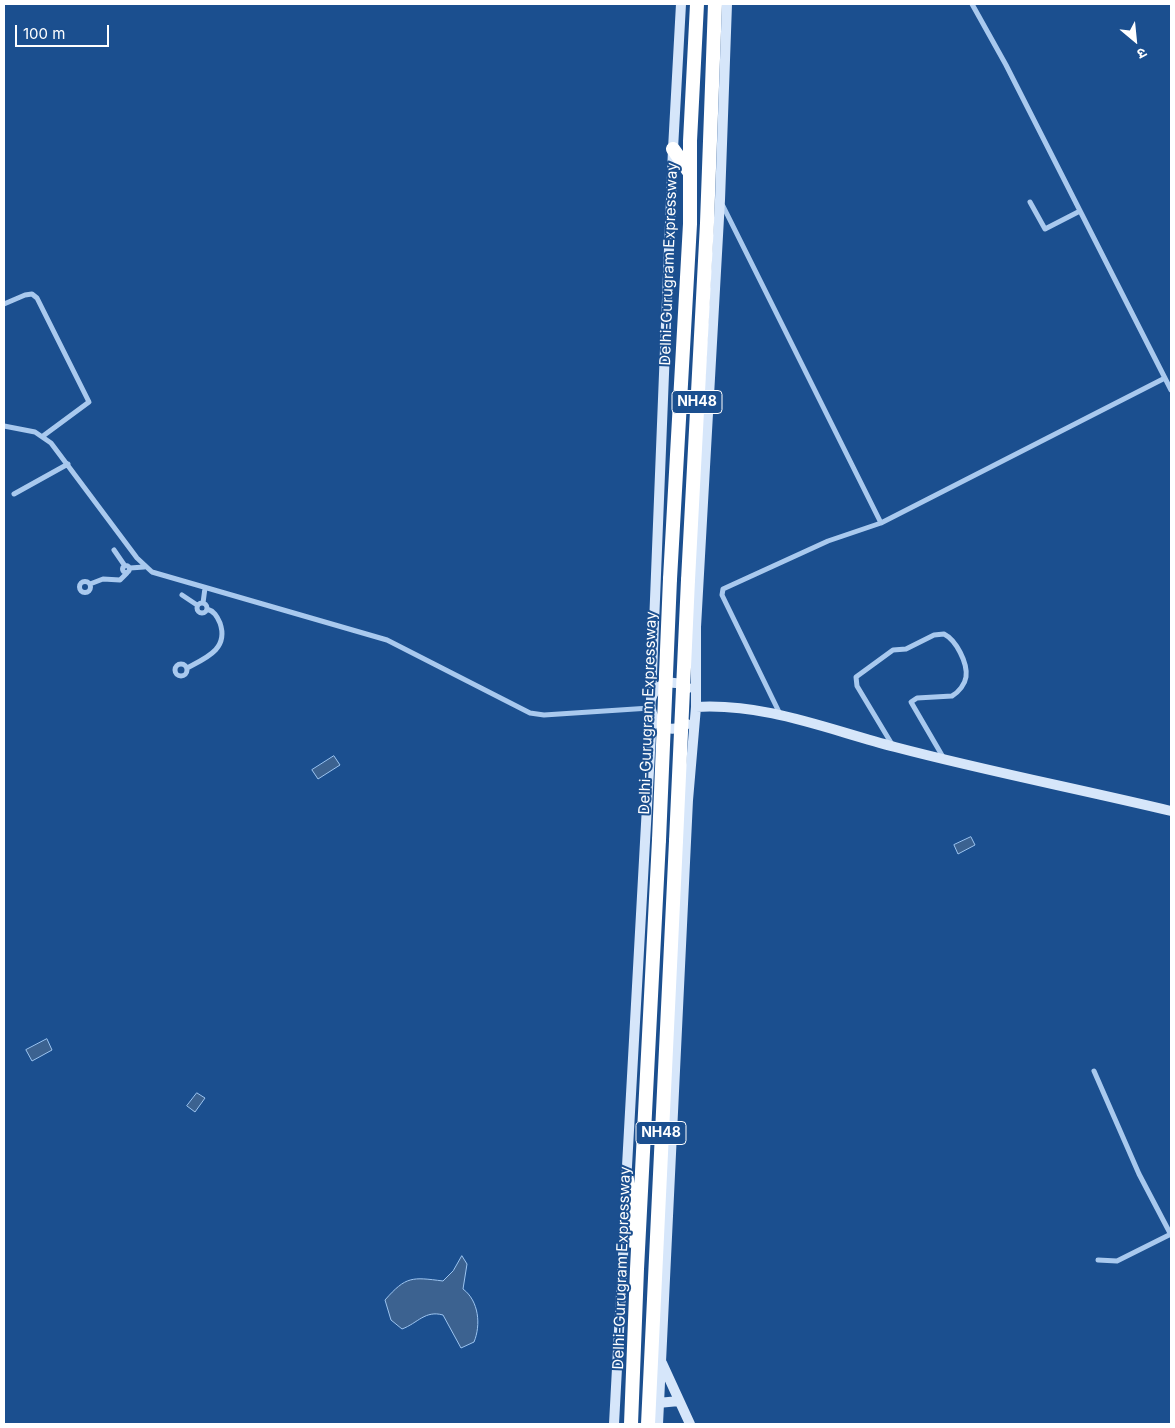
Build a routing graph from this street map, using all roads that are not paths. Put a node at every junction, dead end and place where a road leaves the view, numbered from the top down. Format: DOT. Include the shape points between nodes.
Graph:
graph roads {
  1 [pos="682,4"];
  2 [pos="697,4"];
  3 [pos="715,4"];
  4 [pos="728,4"];
  5 [pos="972,4"];
  6 [pos="673,150"];
  7 [pos="690,173"];
  8 [pos="720,200"];
  9 [pos="1030,202"];
  10 [pos="1080,211"];
  11 [pos="4,304"];
  12 [pos="1165,378"];
  13 [pos="1171,390"];
  14 [pos="4,426"];
  15 [pos="43,436"];
  16 [pos="68,464"];
  17 [pos="14,494"];
  18 [pos="881,523"];
  19 [pos="114,550"];
  20 [pos="144,567"];
  21 [pos="127,569"];
  22 [pos="90,584"];
  23 [pos="205,588"];
  24 [pos="182,595"];
  25 [pos="200,604"];
  26 [pos="207,609"];
  27 [pos="696,627"];
  28 [pos="654,628"];
  29 [pos="187,668"];
  30 [pos="696,707"];
  31 [pos="651,708"];
  32 [pos="781,715"];
  33 [pos="893,747"];
  34 [pos="943,758"];
  35 [pos="648,795"];
  36 [pos="688,800"];
  37 [pos="1171,811"];
  38 [pos="1094,1072"];
  39 [pos="627,1179"];
  40 [pos="1171,1234"];
  41 [pos="1098,1260"];
  42 [pos="636,1269"];
  43 [pos="660,1360"];
  44 [pos="659,1400"];
  45 [pos="679,1401"];
  46 [pos="614,1424"];
  47 [pos="631,1424"];
  48 [pos="650,1424"];
  49 [pos="658,1424"];
  50 [pos="690,1424"];
  1 -- 6 [label="main road"];
  2 -- 7 [label="highway, Delhi-Gurugram Expressway / NH48"];
  3 -- 48 [label="highway, NH48, bridge"];
  4 -- 8 [label="main road"];
  5 -- 10 [label="street"];
  6 -- 7 [label="highway"];
  6 -- 28 [label="main road"];
  7 -- 42 [label="highway, Delhi-Gurugram Expressway / NH48, bridge" via="690,224"];
  8 -- 18 [label="street"];
  8 -- 27 [label="main road"];
  9 -- 10 [label="street" via="1045,229"];
  10 -- 12 [label="street"];
  11 -- 15 [label="street" via="25,295 32,294 37,298 89,402"];
  12 -- 13 [label="street"];
  12 -- 18 [label="street"];
  14 -- 15 [label="street"];
  15 -- 16 [label="street"];
  16 -- 17 [label="street"];
  16 -- 20 [label="street"];
  18 -- 32 [label="street" via="816,546 726,586 722,592"];
  19 -- 21 [label="street"];
  20 -- 21 [label="street"];
  20 -- 23 [label="street"];
  21 -- 22 [label="street" via="120,580 103,579"];
  23 -- 25 [label="street"];
  23 -- 31 [label="street" via="387,640 530,713 544,715"];
  24 -- 25 [label="street"];
  25 -- 26 [label="street"];
  25 -- 26 [label="street" via="199,613"];
  26 -- 29 [label="street" via="219,621 220,644 213,654"];
  27 -- 28 [label="main road" via="692,633 680,635 662,633"];
  27 -- 30 [label="main road"];
  28 -- 31 [label="main road"];
  30 -- 31 [label="main road" via="688,723 672,729 663,727"];
  30 -- 31 [label="main road" via="683,685 674,683 657,689"];
  30 -- 32 [label="main road" via="738,708"];
  30 -- 36 [label="main road"];
  31 -- 35 [label="main road"];
  32 -- 33 [label="main road"];
  33 -- 34 [label="main road"];
  33 -- 34 [label="street" via="857,686 856,677 890,652 944,634 956,645 963,660 965,680 952,696 917,698 911,702"];
  34 -- 37 [label="main road"];
  35 -- 36 [label="main road" via="654,785 670,780 684,788"];
  35 -- 39 [label="main road"];
  36 -- 43 [label="main road"];
  38 -- 40 [label="street" via="1139,1174"];
  39 -- 42 [label="highway"];
  39 -- 46 [label="main road"];
  40 -- 41 [label="street" via="1117,1262"];
  42 -- 47 [label="highway, Delhi-Gurugram Expressway / NH48"];
  43 -- 44 [label="main road"];
  43 -- 45 [label="main road"];
  44 -- 45 [label="main road"];
  44 -- 48 [label="highway"];
  44 -- 49 [label="main road"];
  45 -- 50 [label="main road"];
}
